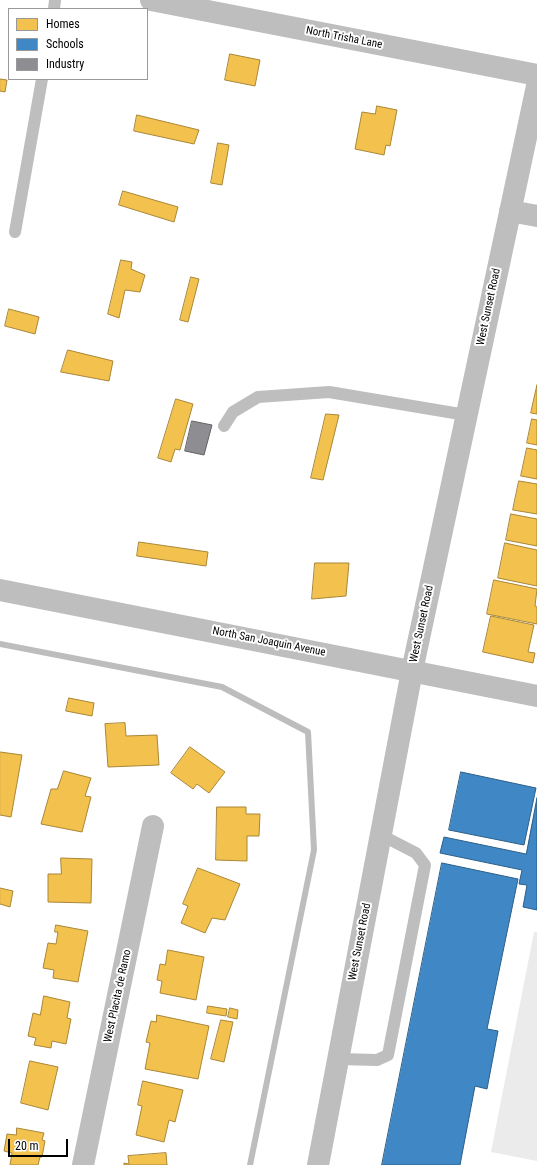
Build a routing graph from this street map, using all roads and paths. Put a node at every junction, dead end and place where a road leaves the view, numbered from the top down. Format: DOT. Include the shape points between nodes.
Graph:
graph roads {
  1 [pos="150,0"];
  2 [pos="537,75"];
  3 [pos="42,80"];
  4 [pos="537,86"];
  5 [pos="510,210"];
  6 [pos="537,216"];
  7 [pos="15,232"];
  8 [pos="466,415"];
  9 [pos="224,426"];
  10 [pos="0,590"];
  11 [pos="412,671"];
  12 [pos="537,696"];
  13 [pos="153,826"];
  14 [pos="381,835"];
  15 [pos="338,1059"];
  16 [pos="83,1165"];
  17 [pos="318,1165"];
  1 -- 2 [label="street, North Trisha Lane"];
  3 -- 7 [label="lane"];
  4 -- 5 [label="street, West Sunset Road"];
  5 -- 6 [label="street"];
  5 -- 8 [label="street, West Sunset Road"];
  8 -- 9 [label="lane" via="329,392 258,398 233,412"];
  8 -- 11 [label="street, West Sunset Road"];
  10 -- 11 [label="street, North San Joaquin Avenue"];
  11 -- 12 [label="street, North San Joaquin Avenue"];
  11 -- 14 [label="street, West Sunset Road"];
  13 -- 16 [label="street, West Placita de Ramo"];
  14 -- 15 [label="street, West Sunset Road"];
  14 -- 15 [label="lane" via="416,853 425,865 388,1055 377,1060"];
  15 -- 17 [label="street, West Sunset Road"];
}
